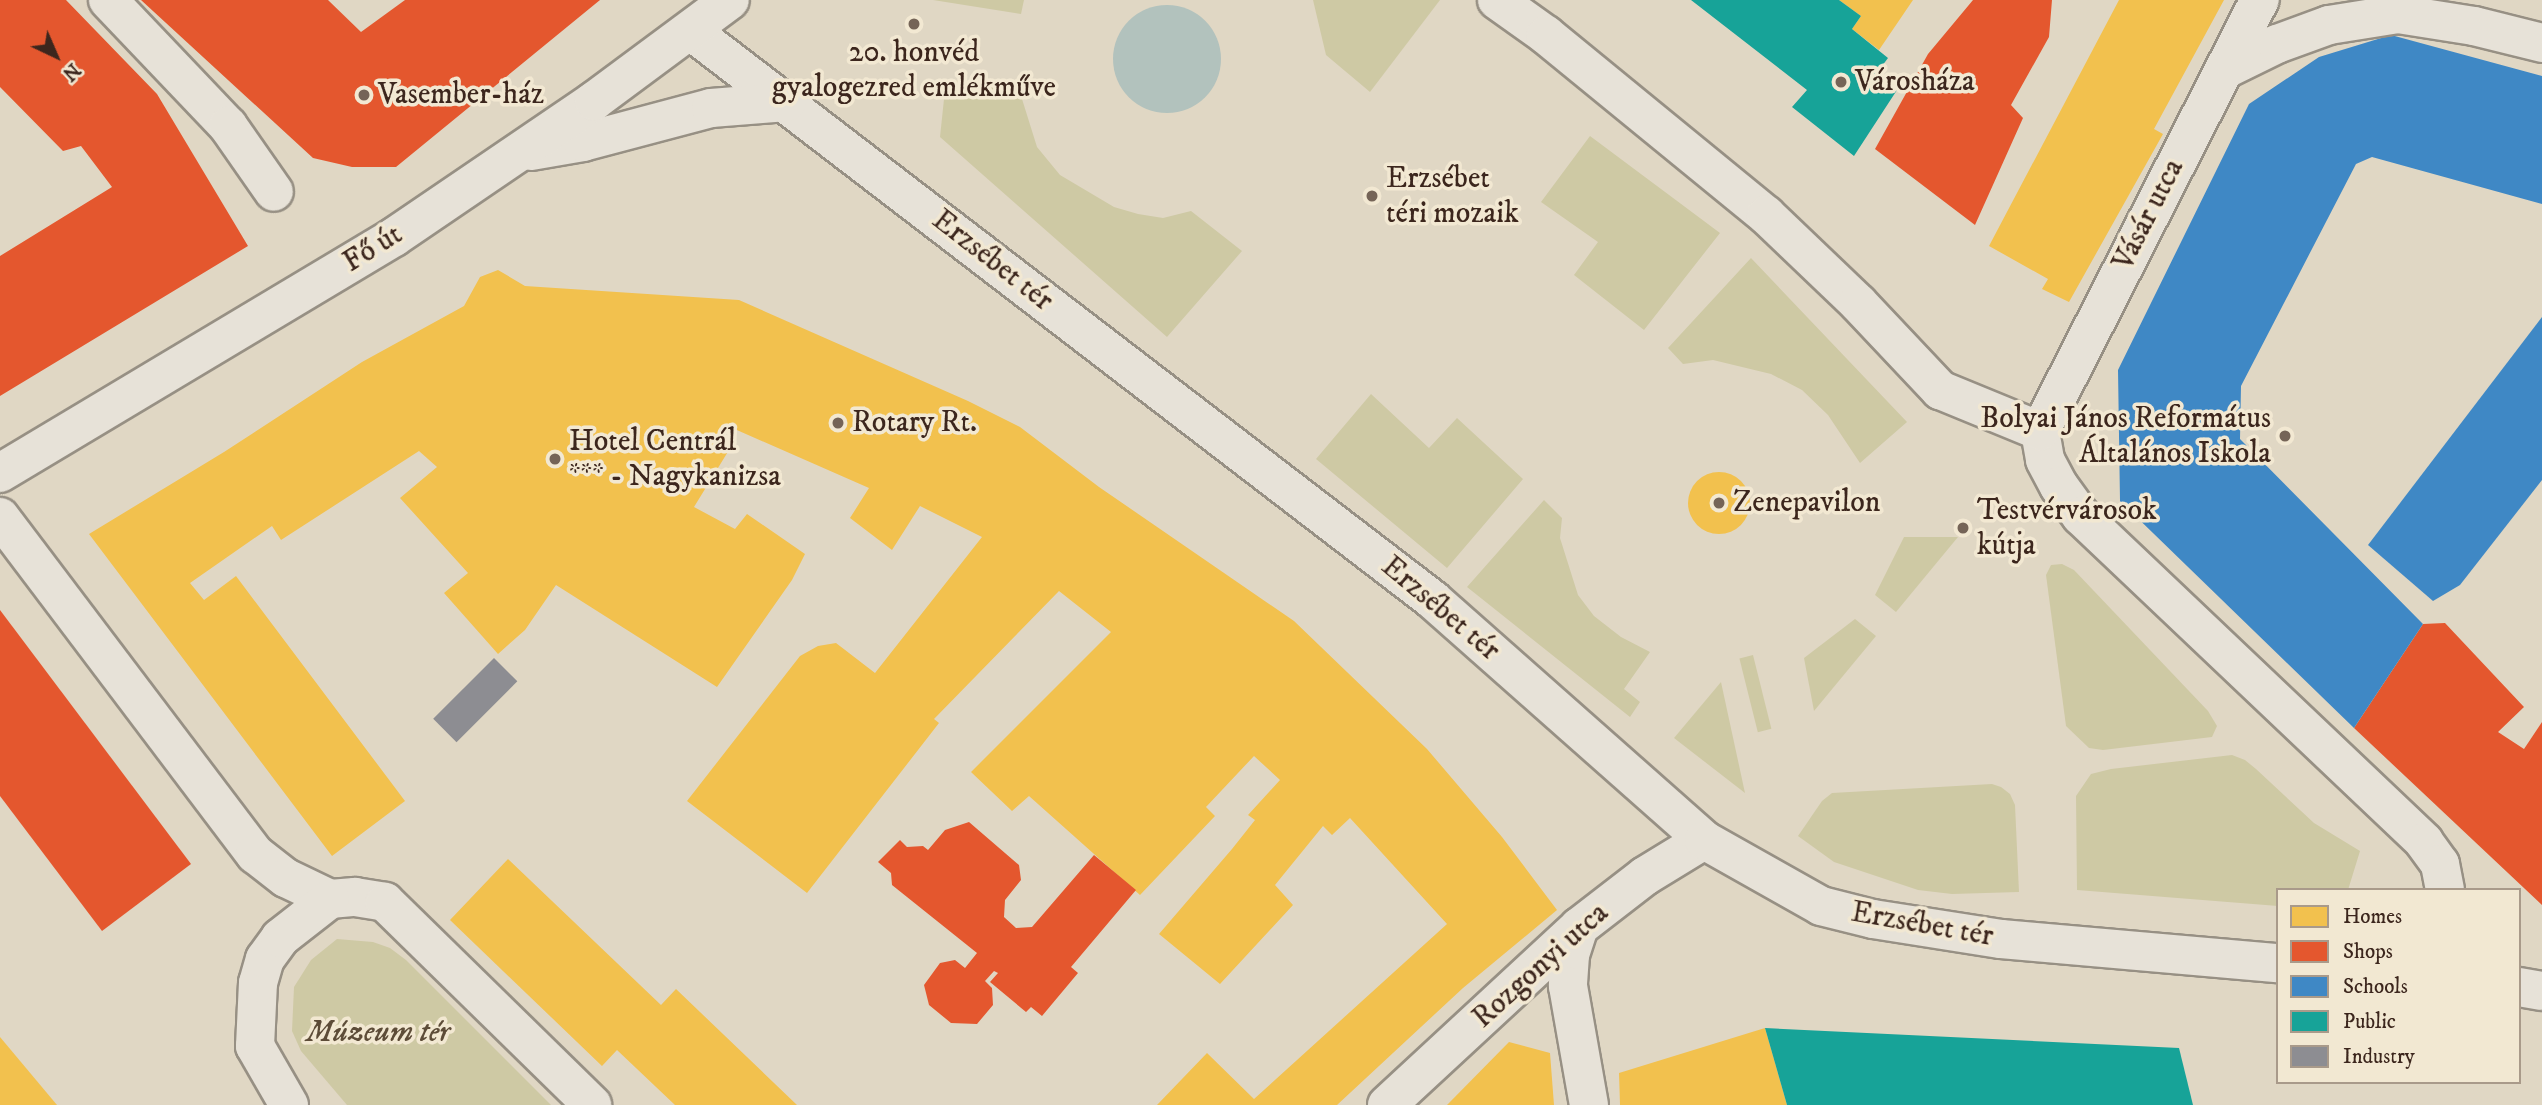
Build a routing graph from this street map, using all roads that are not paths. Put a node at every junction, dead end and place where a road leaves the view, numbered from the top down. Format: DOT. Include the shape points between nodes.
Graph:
graph roads {
  1 [pos="108,0"];
  2 [pos="730,0"];
  3 [pos="1497,0"];
  4 [pos="2260,0"];
  5 [pos="691,31"];
  6 [pos="2542,43"];
  7 [pos="2224,71"];
  8 [pos="787,102"];
  9 [pos="519,153"];
  10 [pos="274,192"];
  11 [pos="2040,431"];
  12 [pos="0,473"];
  13 [pos="0,517"];
  14 [pos="1704,840"];
  15 [pos="2445,888"];
  16 [pos="330,899"];
  17 [pos="1579,927"];
  18 [pos="2276,963"];
  19 [pos="2521,987"];
  20 [pos="2542,991"];
  21 [pos="289,1105"];
  22 [pos="592,1105"];
  23 [pos="1387,1105"];
  24 [pos="1589,1105"];
  1 -- 10 [label="street" via="228,126"];
  2 -- 5 [label="street, Fő út"];
  3 -- 11 [label="street" via="1766,215 1940,390"];
  4 -- 7 [label="street, Vásár utca"];
  5 -- 8 [label="street, Erzsébet tér"];
  5 -- 9 [label="street, Fő út"];
  6 -- 7 [label="street" via="2398,14 2329,25"];
  7 -- 11 [label="street, Vásár utca"];
  8 -- 9 [label="street" via="710,107 583,142"];
  8 -- 14 [label="street, Erzsébet tér" via="1433,600"];
  9 -- 12 [label="street, Fő út" via="332,275"];
  11 -- 15 [label="street" via="2045,460 2081,516 2424,842 2440,864"];
  13 -- 16 [label="street" via="255,855 286,878"];
  14 -- 17 [label="street, Rozgonyi utca" via="1645,876"];
  14 -- 18 [label="street, Erzsébet tér" via="1821,906 1873,919 2001,939"];
  16 -- 21 [label="street" via="280,938 265,959 258,983 255,1046"];
  16 -- 22 [label="street" via="385,902"];
  17 -- 23 [label="street, Rozgonyi utca"];
  17 -- 24 [label="street" via="1570,955 1568,986"];
  19 -- 20 [label="street"];
}
